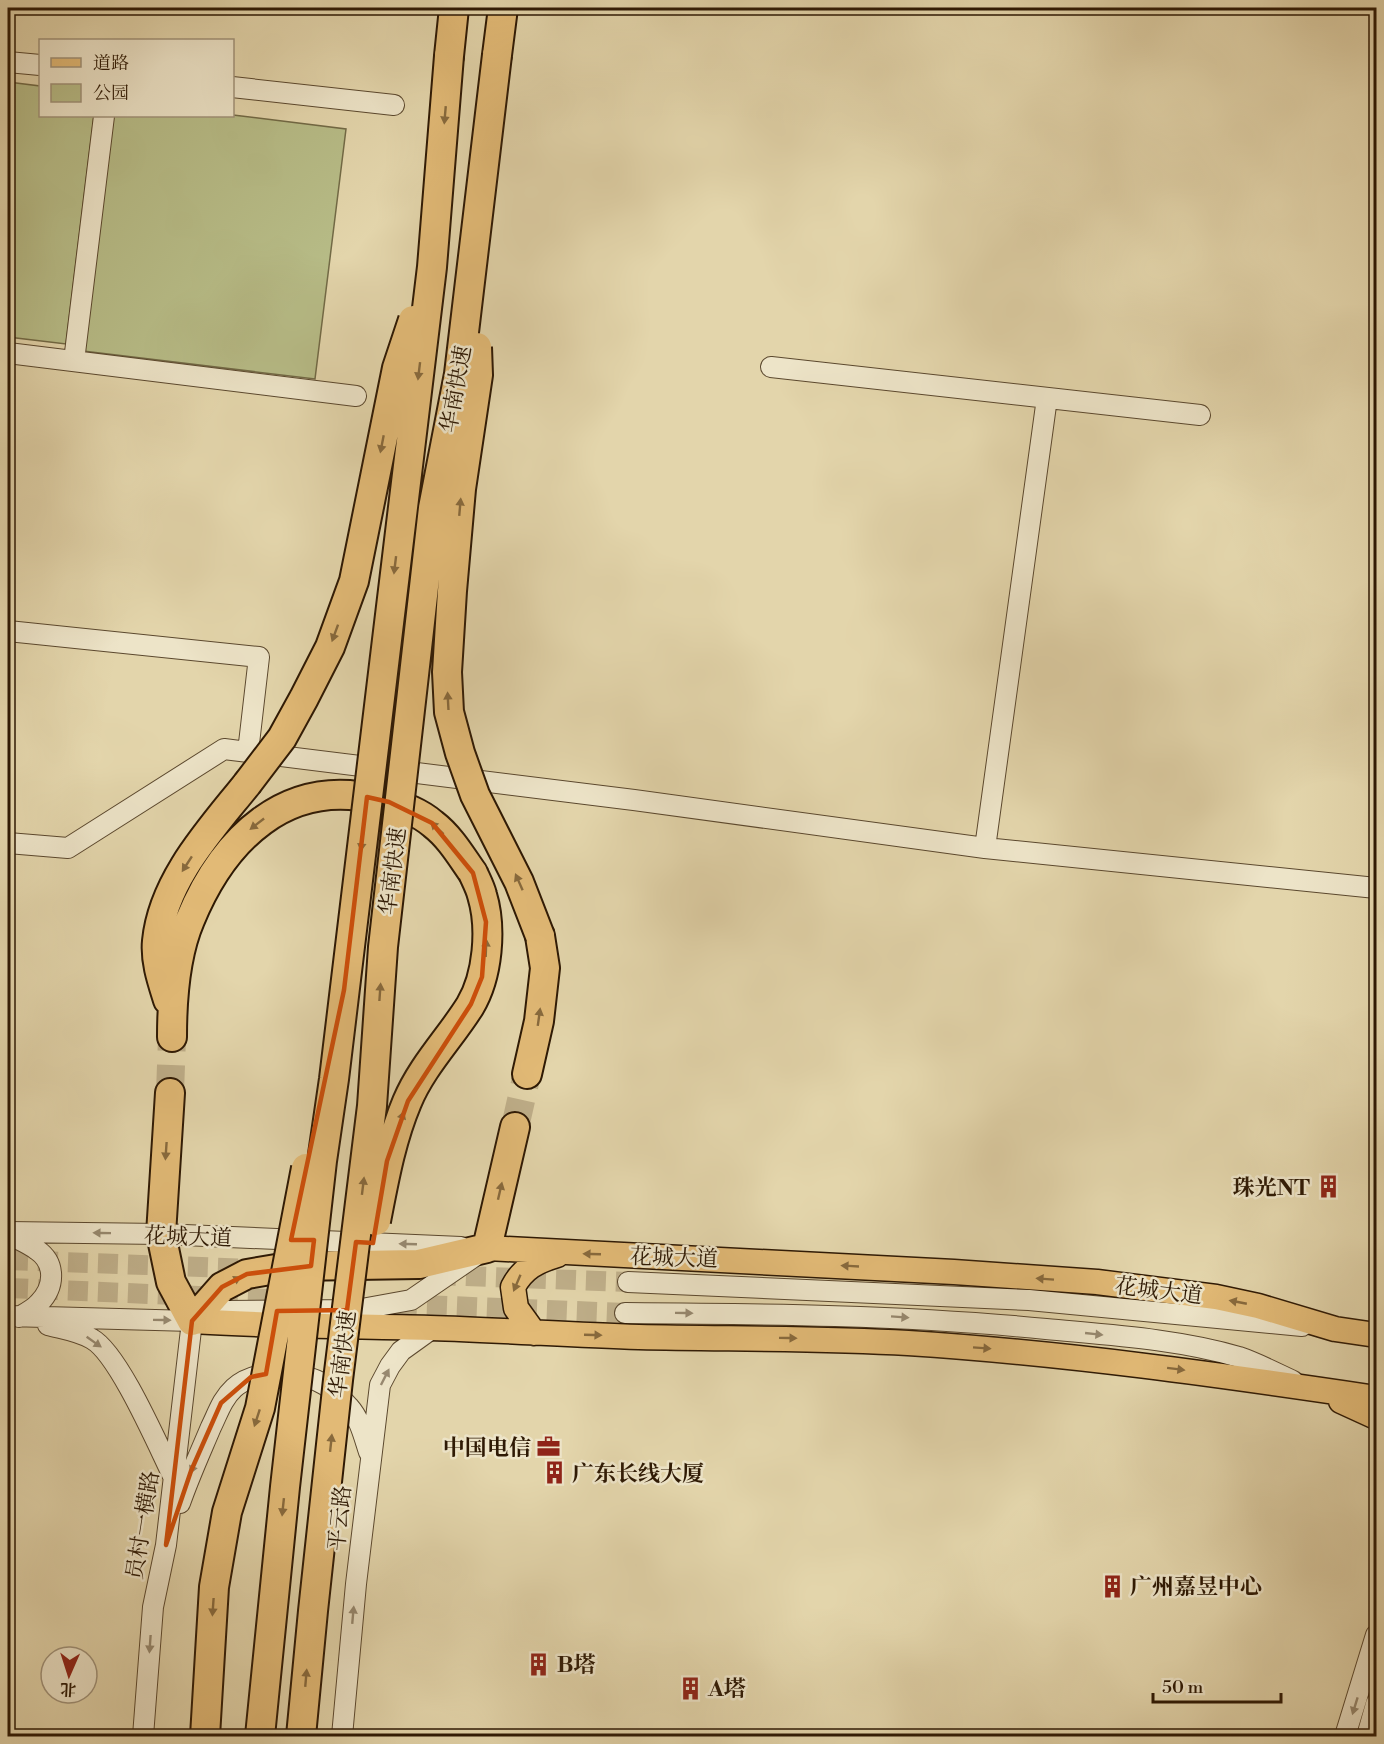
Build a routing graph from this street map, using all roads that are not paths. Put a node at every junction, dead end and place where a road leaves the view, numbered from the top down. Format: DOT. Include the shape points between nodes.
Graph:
graph roads {
  1 [pos="454,8"];
  2 [pos="503,8"];
  3 [pos="8,62"];
  4 [pos="39,65"];
  5 [pos="234,87"];
  6 [pos="394,105"];
  7 [pos="104,117"];
  8 [pos="474,254"];
  9 [pos="432,267"];
  10 [pos="8,353"];
  11 [pos="74,361"];
  12 [pos="771,367"];
  13 [pos="356,396"];
  14 [pos="1047,398"];
  15 [pos="1200,415"];
  16 [pos="8,630"];
  17 [pos="248,752"];
  18 [pos="8,843"];
  19 [pos="986,848"];
  20 [pos="1377,888"];
  21 [pos="344,990"];
  22 [pos="527,1074"];
  23 [pos="170,1093"];
  24 [pos="515,1126"];
  25 [pos="8,1233"];
  26 [pos="161,1234"];
  27 [pos="488,1248"];
  28 [pos="562,1253"];
  29 [pos="628,1282"];
  30 [pos="626,1313"];
  31 [pos="13,1316"];
  32 [pos="192,1321"];
  33 [pos="433,1328"];
  34 [pos="1377,1328"];
  35 [pos="1335,1329"];
  36 [pos="534,1334"];
  37 [pos="1377,1335"];
  38 [pos="338,1380"];
  39 [pos="1309,1388"];
  40 [pos="1377,1398"];
  41 [pos="1377,1418"];
  42 [pos="370,1455"];
  43 [pos="174,1478"];
  44 [pos="166,1545"];
  45 [pos="1377,1635"];
  46 [pos="1377,1704"];
  47 [pos="143,1737"];
  48 [pos="205,1737"];
  49 [pos="260,1737"];
  50 [pos="301,1737"];
  51 [pos="342,1737"];
  52 [pos="1345,1737"];
  53 [pos="1366,1737"];
  1 -- 9 [label="highway, 华南快速, one-way, bridge"];
  2 -- 8 [label="highway, 华南快速, bridge"];
  3 -- 4 [label="street"];
  5 -- 6 [label="street"];
  7 -- 11 [label="street"];
  22 -- 8 [label="highway, one-way, bridge" via="545,968 540,936 519,882 475,795 449,712 452,591 461,489 478,375"];
  38 -- 8 [label="highway, 华南快速, one-way, bridge" via="371,1117 383,946 433,508 459,374"];
  9 -- 21 [label="highway, 华南快速, one-way, bridge"];
  38 -- 9 [label="highway, one-way, bridge" via="360,1317 387,1161 408,1101 471,1004 482,977 486,922 482,895 473,873 453,844 414,812 358,794 304,799 271,813 224,858 189,921 179,958 172,1026 159,972 157,942 163,914 180,874 282,738 330,647 350,592 366,526 397,368"];
  10 -- 11 [label="street"];
  11 -- 13 [label="street"];
  12 -- 14 [label="street"];
  14 -- 15 [label="street"];
  14 -- 19 [label="street"];
  16 -- 17 [label="street" via="259,657"];
  17 -- 18 [label="street" via="224,749 68,848"];
  17 -- 19 [label="street"];
  19 -- 20 [label="street"];
  21 -- 48 [label="highway, one-way, bridge" via="297,1207 260,1408 227,1512 214,1587"];
  21 -- 49 [label="highway, 华南快速, one-way, bridge" via="285,1487"];
  23 -- 26 [label="highway, one-way"];
  27 -- 24 [label="highway, one-way"];
  26 -- 25 [label="street, 花城大道, one-way"];
  25 -- 31 [label="street" via="37,1249 51,1270 51,1282 39,1304"];
  27 -- 26 [label="street, 花城大道, one-way"];
  26 -- 32 [label="highway" via="171,1282"];
  27 -- 28 [label="main road, 花城大道"];
  27 -- 32 [label="street" via="411,1300 346,1311 224,1311"];
  32 -- 27 [label="highway, one-way" via="222,1287 247,1274 294,1266 419,1264"];
  35 -- 28 [label="main road, 花城大道, one-way" via="1258,1306 1097,1282"];
  28 -- 36 [label="main road, one-way" via="526,1268 513,1287 516,1308"];
  29 -- 35 [label="street, 花城大道" via="1029,1300"];
  30 -- 39 [label="street, one-way" via="891,1317 1128,1337 1240,1358"];
  31 -- 32 [label="street, one-way"];
  31 -- 43 [label="street, one-way" via="76,1332 94,1340 111,1356"];
  32 -- 33 [label="main road"];
  32 -- 43 [label="street, 员村一横路"];
  33 -- 36 [label="main road"];
  42 -- 33 [label="street, 平云路, one-way" via="380,1385 401,1351"];
  34 -- 35 [label="main road"];
  35 -- 37 [label="main road, 花城大道"];
  36 -- 39 [label="main road, one-way" via="792,1338 1019,1351"];
  50 -- 38 [label="highway, 华南快速, one-way, bridge"];
  39 -- 40 [label="main road"];
  39 -- 41 [label="main road"];
  42 -- 44 [label="street, one-way" via="355,1415 324,1385 292,1375 251,1377 221,1403 191,1471"];
  51 -- 42 [label="street, 平云路, one-way"];
  43 -- 44 [label="street, 员村一横路"];
  44 -- 47 [label="street, 员村一横路, one-way" via="153,1607"];
  45 -- 52 [label="street, one-way"];
  46 -- 53 [label="street"];
}
